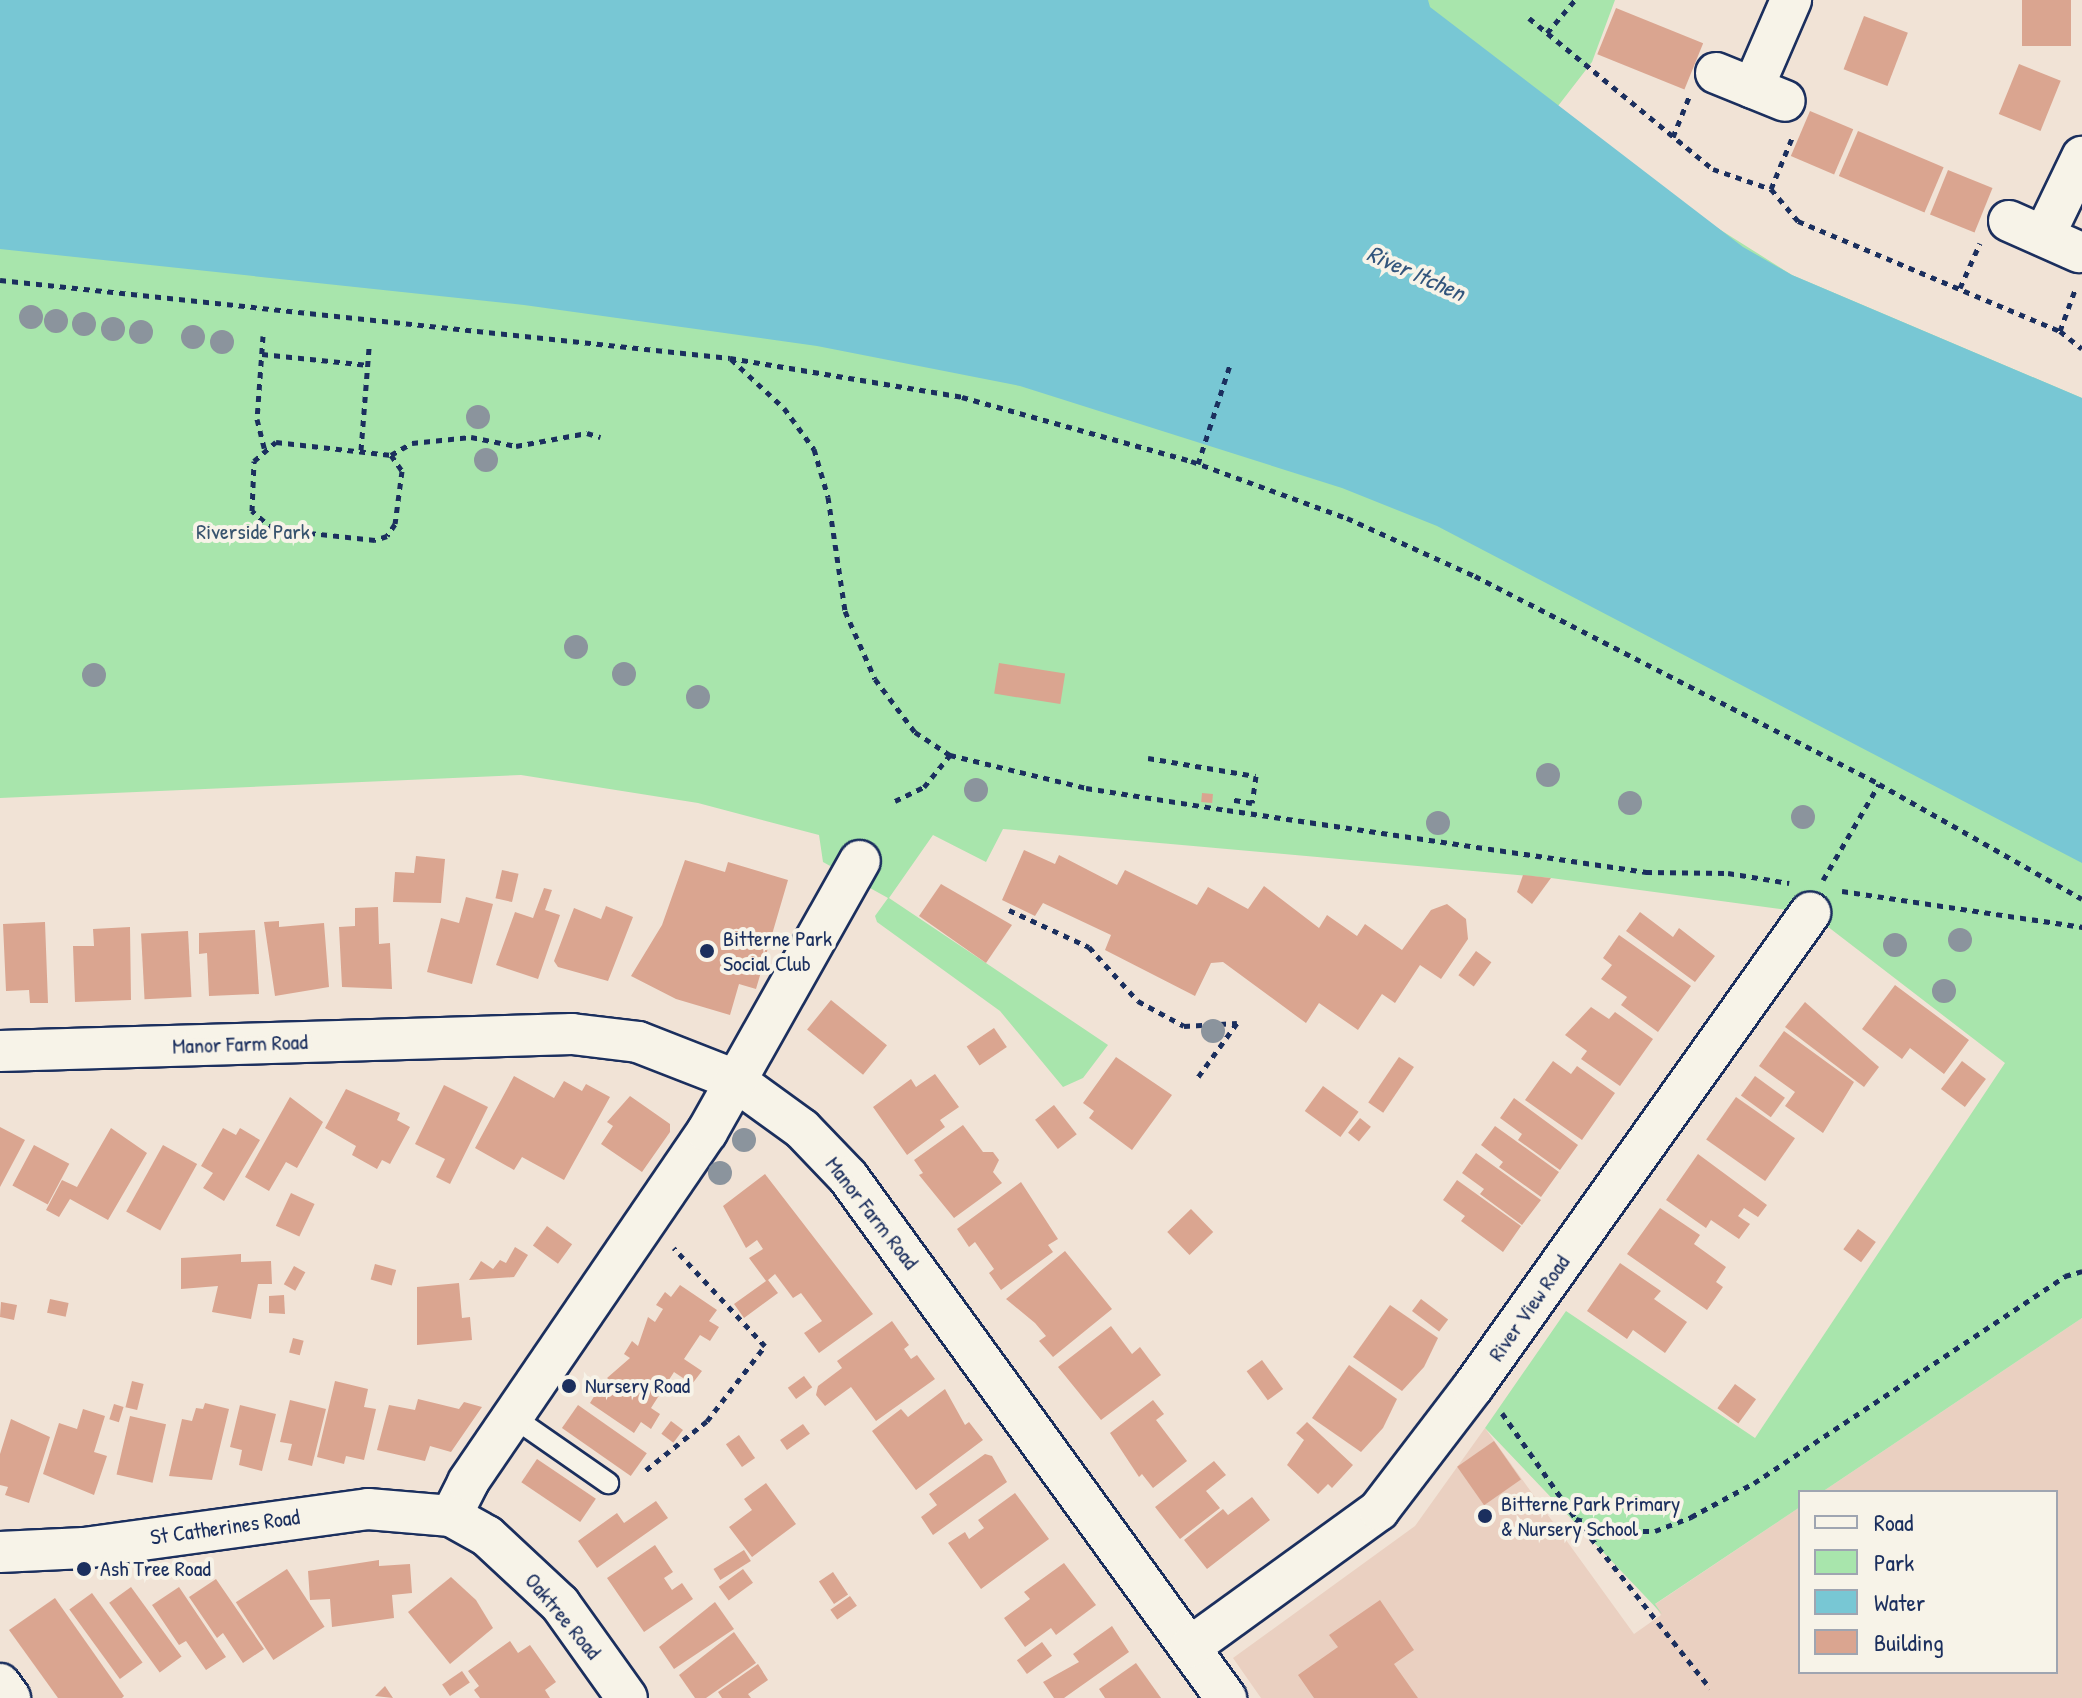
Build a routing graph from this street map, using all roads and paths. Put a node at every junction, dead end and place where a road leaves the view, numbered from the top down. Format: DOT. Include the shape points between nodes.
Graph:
graph roads {
  1 [pos="1575,0"];
  2 [pos="1791,0"];
  3 [pos="1529,18"];
  4 [pos="1546,33"];
  5 [pos="1716,73"];
  6 [pos="2082,157"];
  7 [pos="2054,245"];
  8 [pos="0,280"];
  9 [pos="2060,331"];
  10 [pos="263,336"];
  11 [pos="369,348"];
  12 [pos="2082,349"];
  13 [pos="262,354"];
  14 [pos="730,358"];
  15 [pos="368,365"];
  16 [pos="1230,365"];
  17 [pos="600,437"];
  18 [pos="264,448"];
  19 [pos="361,450"];
  20 [pos="391,455"];
  21 [pos="1198,464"];
  22 [pos="950,755"];
  23 [pos="1148,758"];
  24 [pos="1879,784"];
  25 [pos="895,801"];
  26 [pos="1227,810"];
  27 [pos="860,861"];
  28 [pos="2082,899"];
  29 [pos="1814,900"];
  30 [pos="1009,910"];
  31 [pos="2082,927"];
  32 [pos="0,1051"];
  33 [pos="1198,1077"];
  34 [pos="733,1079"];
  35 [pos="644,1226"];
  36 [pos="2082,1271"];
  37 [pos="1478,1379"];
  38 [pos="513,1417"];
  39 [pos="646,1470"];
  40 [pos="608,1483"];
  41 [pos="451,1516"];
  42 [pos="1576,1519"];
  43 [pos="0,1552"];
  44 [pos="1190,1647"];
  45 [pos="0,1684"];
  46 [pos="1710,1688"];
  47 [pos="10,1698"];
  48 [pos="627,1698"];
  49 [pos="1226,1698"];
  1 -- 4 [label="path"];
  2 -- 5 [label="street" via="1769,95"];
  3 -- 4 [label="path"];
  4 -- 9 [label="path" via="1713,169 1771,189 1798,221"];
  6 -- 7 [label="street"];
  7 -- 9 [label="path"];
  8 -- 14 [label="path"];
  9 -- 12 [label="path"];
  10 -- 13 [label="path"];
  11 -- 15 [label="path"];
  13 -- 15 [label="path"];
  13 -- 18 [label="path" via="257,419"];
  14 -- 21 [label="path" via="962,397"];
  14 -- 22 [label="path" via="784,408 814,449 828,497 845,611 869,668 915,732"];
  15 -- 19 [label="path"];
  16 -- 21 [label="path"];
  17 -- 20 [label="path" via="587,433 516,446 471,437 428,442"];
  18 -- 19 [label="path" via="276,442"];
  18 -- 20 [label="path" via="254,461 252,511 260,523 273,529 375,540 395,524 401,496 402,471"];
  19 -- 20 [label="path"];
  21 -- 24 [label="path" via="1347,518 1475,576"];
  22 -- 25 [label="path" via="924,787"];
  22 -- 26 [label="path" via="1086,788"];
  23 -- 26 [label="path" via="1256,776 1252,803 1230,797"];
  24 -- 28 [label="path"];
  24 -- 29 [label="path"];
  26 -- 29 [label="path" via="1646,872 1728,873"];
  27 -- 34 [label="street"];
  29 -- 31 [label="path"];
  29 -- 37 [label="street, River View Road"];
  30 -- 33 [label="path" via="1089,947 1138,1001 1184,1026 1237,1023"];
  32 -- 34 [label="street, Manor Farm Road" via="572,1034 638,1042"];
  34 -- 35 [label="street" via="707,1132"];
  34 -- 44 [label="street, Manor Farm Road" via="802,1129 848,1177"];
  35 -- 38 [label="street"];
  35 -- 39 [label="path" via="670,1244 765,1346 707,1421"];
  36 -- 42 [label="path" via="2065,1276 1754,1483 1691,1517 1655,1531 1619,1531"];
  37 -- 42 [label="path"];
  37 -- 44 [label="street, River View Road" via="1379,1510"];
  38 -- 40 [label="lane"];
  38 -- 41 [label="street"];
  41 -- 43 [label="street, St Catherines Road" via="368,1509 84,1548"];
  41 -- 48 [label="street, Oaktree Road" via="487,1536 550,1594"];
  42 -- 46 [label="path"];
  44 -- 49 [label="street, Manor Farm Road"];
  45 -- 47 [label="street"];
}
